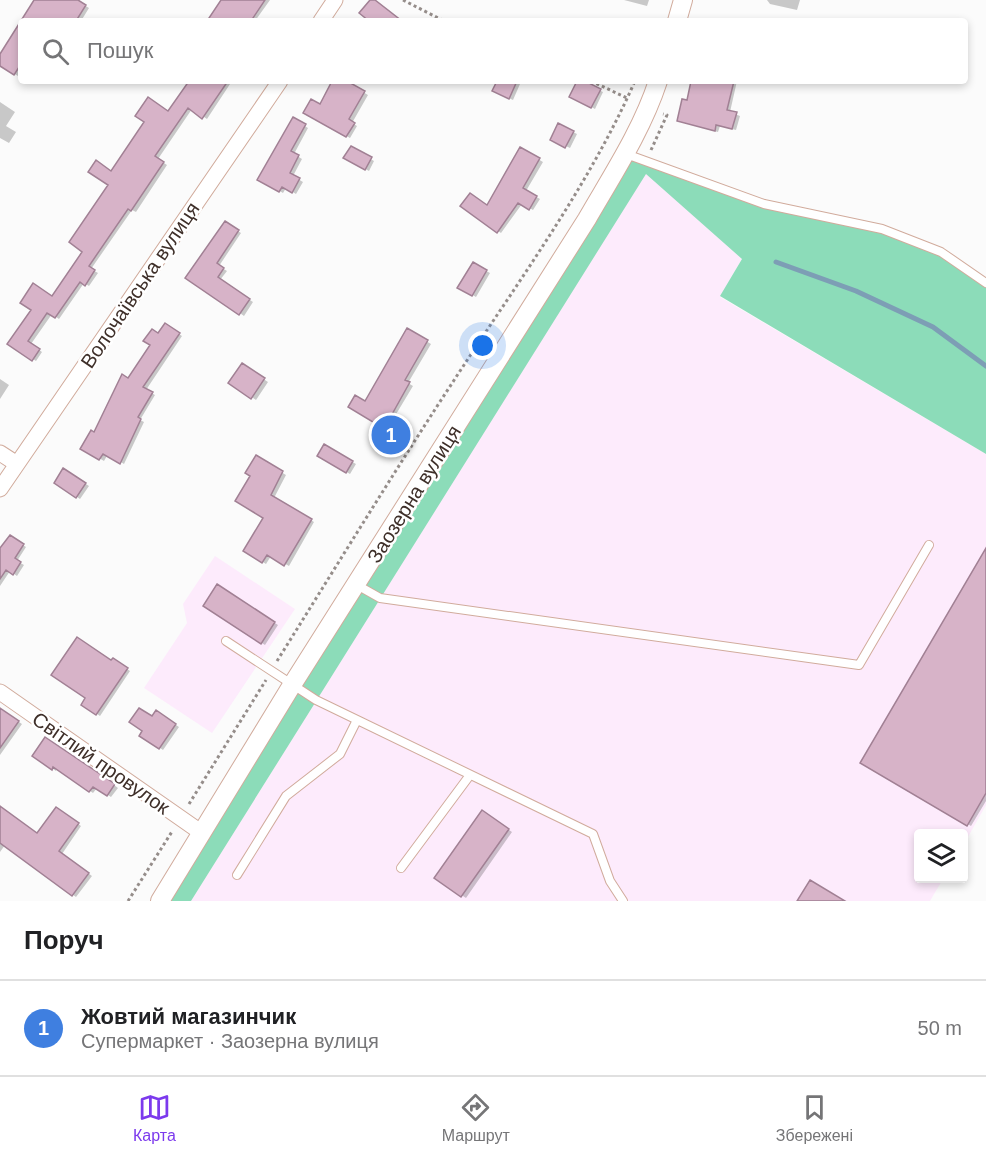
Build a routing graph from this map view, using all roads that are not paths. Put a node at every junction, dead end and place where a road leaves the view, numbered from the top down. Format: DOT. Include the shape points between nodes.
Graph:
graph roads {
  1 [pos="335,0"];
  2 [pos="683,0"];
  3 [pos="323,18"];
  4 [pos="678,18"];
  5 [pos="278,84"];
  6 [pos="657,84"];
  7 [pos="626,154"];
  8 [pos="986,283"];
  9 [pos="0,453"];
  10 [pos="17,464"];
  11 [pos="0,489"];
  12 [pos="929,545"];
  13 [pos="356,585"];
  14 [pos="226,641"];
  15 [pos="292,685"];
  16 [pos="0,692"];
  17 [pos="357,720"];
  18 [pos="470,775"];
  19 [pos="202,833"];
  20 [pos="401,868"];
  21 [pos="237,875"];
  22 [pos="160,901"];
  23 [pos="623,901"];
  1 -- 3 [label="street"];
  2 -- 4 [label="street"];
  5 -- 10 [label="street, Волочаївська вулиця"];
  6 -- 7 [label="street, Заозерна вулиця"];
  7 -- 8 [label="lane" via="764,204 882,229 941,252"];
  7 -- 13 [label="street, Заозерна вулиця"];
  9 -- 10 [label="street"];
  10 -- 11 [label="street, Волочаївська вулиця"];
  12 -- 13 [label="lane" via="859,665 380,598"];
  13 -- 15 [label="street, Заозерна вулиця"];
  14 -- 15 [label="lane"];
  15 -- 17 [label="lane"];
  15 -- 19 [label="street, Заозерна вулиця"];
  16 -- 19 [label="street, Світлий провулок"];
  17 -- 18 [label="lane"];
  17 -- 21 [label="lane" via="340,754 286,796"];
  18 -- 20 [label="lane"];
  18 -- 23 [label="lane" via="593,834 610,881"];
  19 -- 22 [label="street, Заозерна вулиця"];
}
